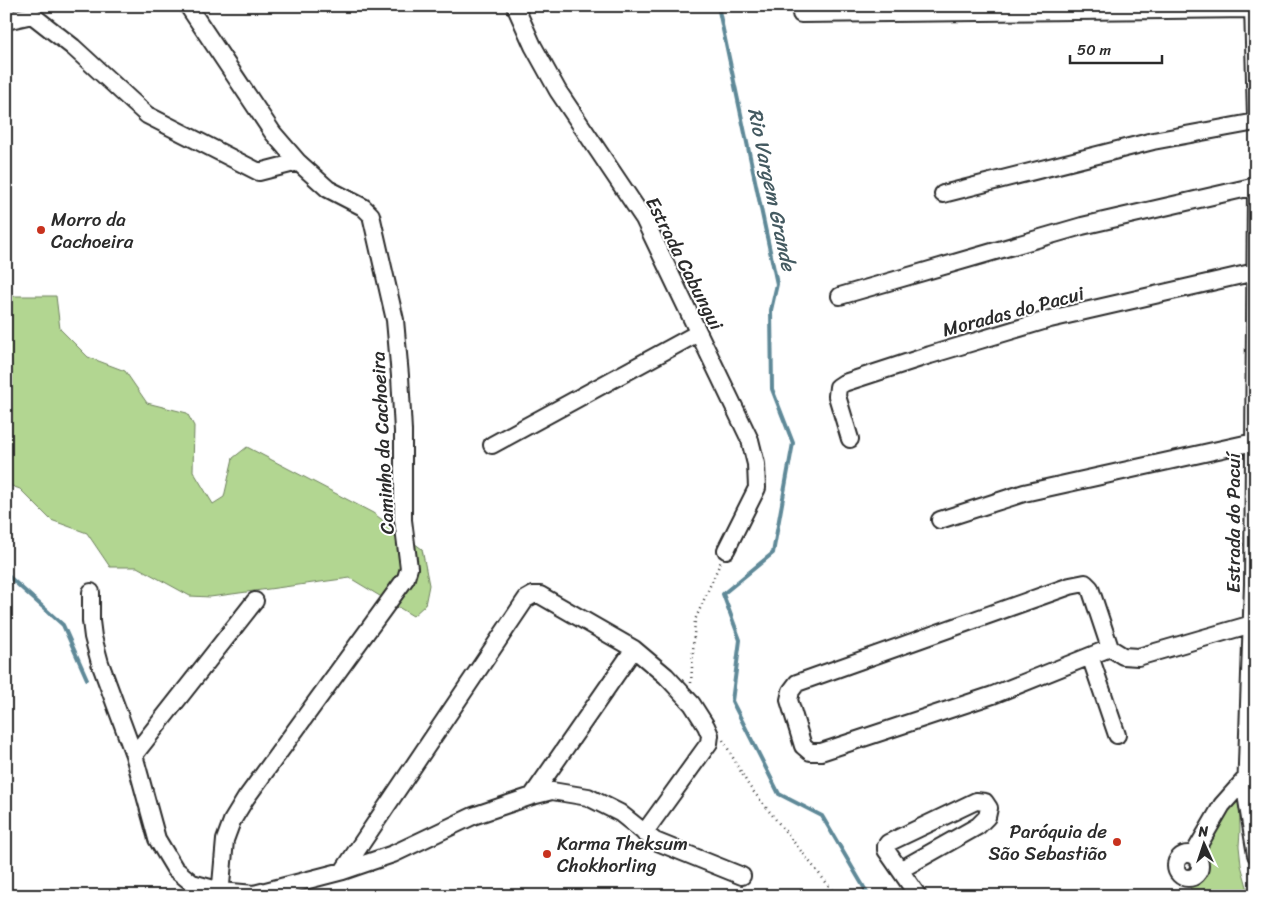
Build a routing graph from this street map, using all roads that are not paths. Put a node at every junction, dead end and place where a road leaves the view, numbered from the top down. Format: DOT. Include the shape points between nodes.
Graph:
graph roads {
  1 [pos="188,6"];
  2 [pos="516,6"];
  3 [pos="1253,8"];
  4 [pos="801,14"];
  5 [pos="6,21"];
  6 [pos="1256,117"];
  7 [pos="1256,122"];
  8 [pos="298,162"];
  9 [pos="1256,186"];
  10 [pos="1256,190"];
  11 [pos="943,194"];
  12 [pos="1255,272"];
  13 [pos="840,296"];
  14 [pos="698,333"];
  15 [pos="1255,347"];
  16 [pos="850,439"];
  17 [pos="1254,442"];
  18 [pos="492,445"];
  19 [pos="940,520"];
  20 [pos="726,550"];
  21 [pos="1254,584"];
  22 [pos="91,592"];
  23 [pos="255,601"];
  24 [pos="1252,624"];
  25 [pos="1110,648"];
  26 [pos="634,649"];
  27 [pos="1090,656"];
  28 [pos="1117,734"];
  29 [pos="134,755"];
  30 [pos="1246,778"];
  31 [pos="532,796"];
  32 [pos="644,833"];
  33 [pos="1193,855"];
  34 [pos="1256,855"];
  35 [pos="344,870"];
  36 [pos="900,870"];
  37 [pos="742,876"];
  38 [pos="221,893"];
  39 [pos="918,896"];
  1 -- 8 [label="street, Caminho da Cachoeira" via="273,132"];
  2 -- 14 [label="street, Estrada Cabungui" via="558,91 644,218"];
  3 -- 4 [label="street"];
  3 -- 6 [label="street"];
  5 -- 8 [label="street" via="32,15 73,47 147,116 259,172"];
  7 -- 11 [label="street" via="1153,142"];
  8 -- 38 [label="street, Caminho da Cachoeira" via="328,189 363,206 371,215 395,320 403,431 403,520 409,568 406,578 232,821 225,840"];
  9 -- 13 [label="street" via="1082,226"];
  10 -- 12 [label="street, Estrada do Pacuí"];
  12 -- 15 [label="street, Estrada do Pacuí"];
  12 -- 16 [label="street, Moradas do Pacui" via="1050,320 844,383 838,387 837,396"];
  14 -- 18 [label="street"];
  14 -- 20 [label="street, Estrada Cabungui" via="750,440 756,464 757,488"];
  15 -- 17 [label="street, Estrada do Pacuí"];
  17 -- 19 [label="street" via="1024,493"];
  17 -- 21 [label="street, Estrada do Pacuí"];
  21 -- 24 [label="street, Estrada do Pacuí"];
  22 -- 29 [label="street" via="93,637"];
  23 -- 29 [label="street"];
  24 -- 25 [label="street" via="1138,656 1122,656"];
  24 -- 30 [label="street, Estrada do Pacuí"];
  25 -- 27 [label="street"];
  25 -- 27 [label="street" via="1090,588 1084,583 797,683 789,700 802,746 810,752 821,752 993,695"];
  26 -- 31 [label="street"];
  26 -- 32 [label="street" via="692,704 710,736 709,744"];
  26 -- 35 [label="street" via="540,595 526,599"];
  27 -- 28 [label="street"];
  29 -- 38 [label="street" via="157,839 175,869 192,883"];
  30 -- 33 [label="street" via="1222,804"];
  30 -- 34 [label="street, Estrada do Pacuí"];
  31 -- 32 [label="street" via="552,792 588,797 620,813"];
  31 -- 35 [label="street" via="473,816 393,854"];
  32 -- 37 [label="street" via="654,841"];
  35 -- 38 [label="street" via="254,894"];
  36 -- 36 [label="street" via="886,850 888,843 976,801 985,802 989,808 987,817 978,826"];
  36 -- 39 [label="street"];
}
